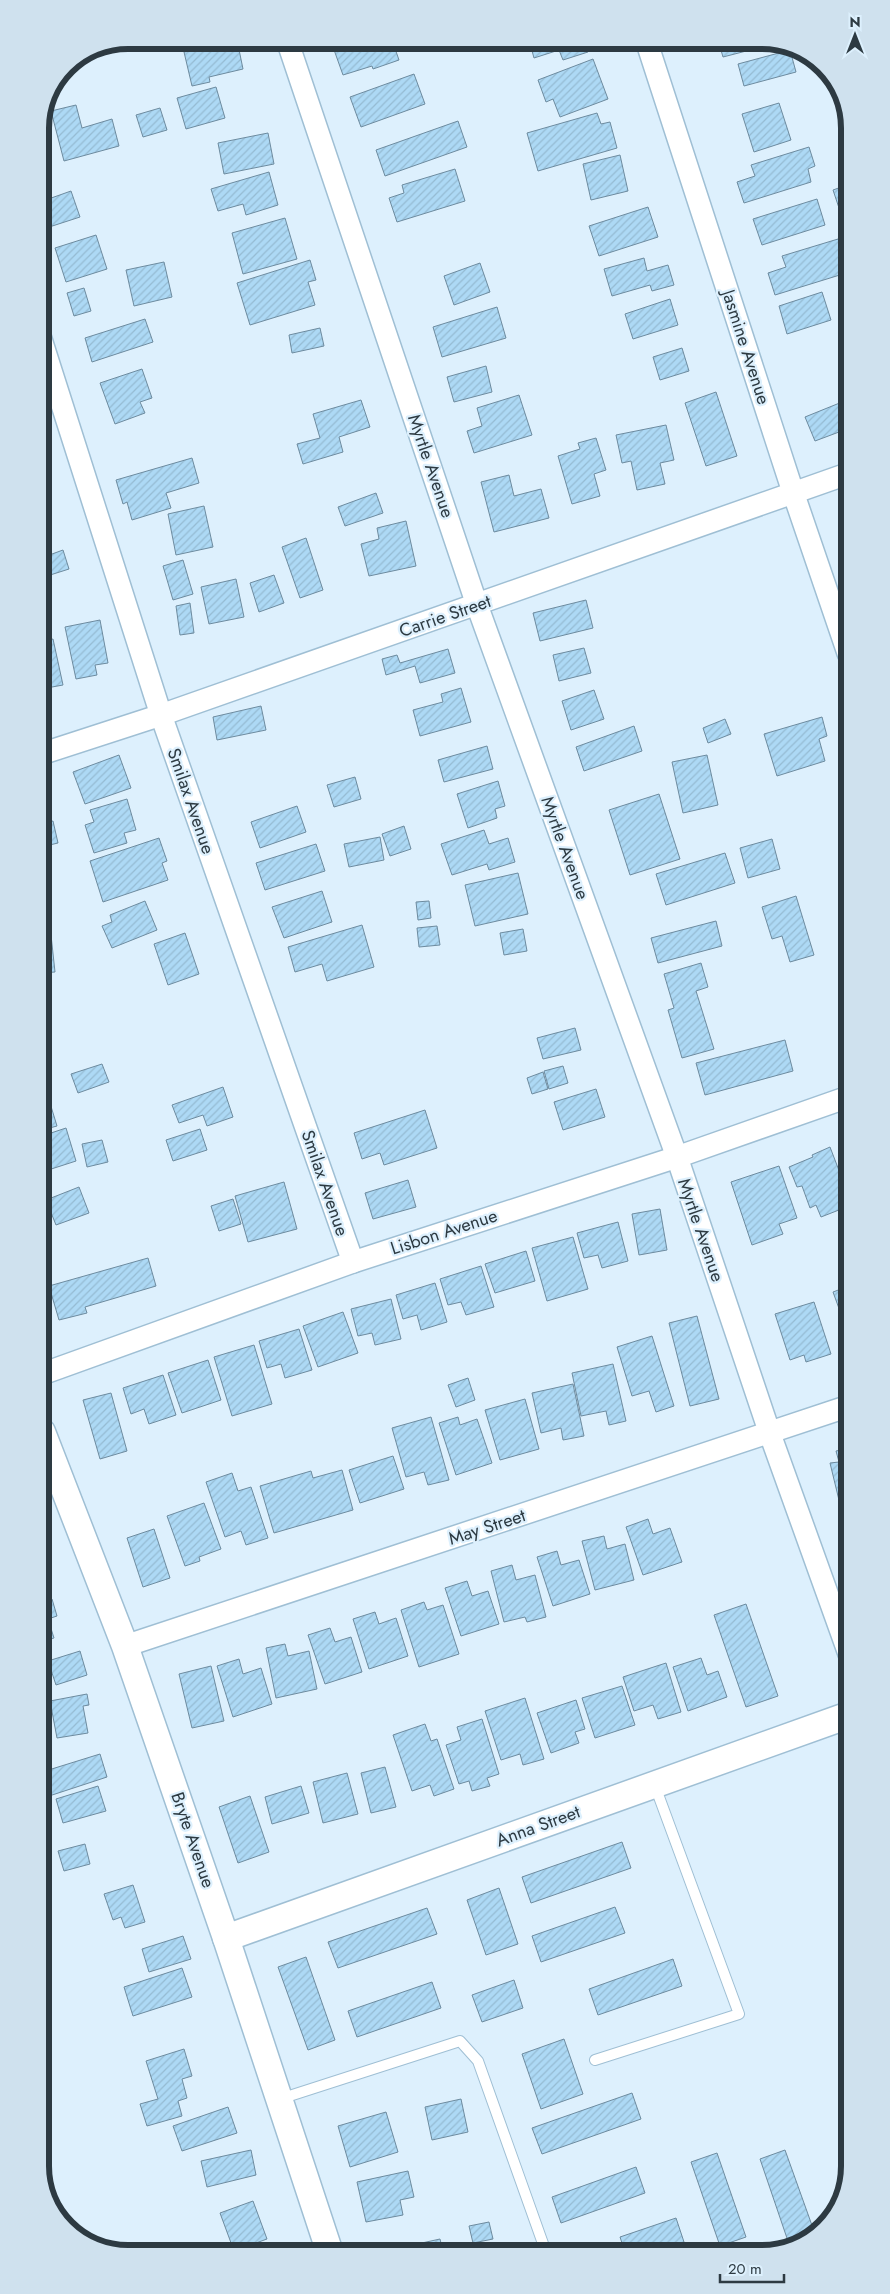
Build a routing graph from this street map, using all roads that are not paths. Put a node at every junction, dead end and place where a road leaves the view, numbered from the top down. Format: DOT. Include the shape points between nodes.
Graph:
graph roads {
  1 [pos="290,49"];
  2 [pos="649,49"];
  3 [pos="49,364"];
  4 [pos="841,476"];
  5 [pos="793,492"];
  6 [pos="477,605"];
  7 [pos="841,633"];
  8 [pos="161,715"];
  9 [pos="49,751"];
  10 [pos="841,1098"];
  11 [pos="676,1157"];
  12 [pos="353,1262"];
  13 [pos="49,1371"];
  14 [pos="841,1409"];
  15 [pos="770,1434"];
  16 [pos="49,1450"];
  17 [pos="841,1632"];
  18 [pos="125,1646"];
  19 [pos="841,1718"];
  20 [pos="655,1785"];
  21 [pos="226,1938"];
  22 [pos="595,2060"];
  23 [pos="279,2099"];
  24 [pos="327,2245"];
  25 [pos="544,2245"];
  1 -- 6 [label="street, Myrtle Avenue"];
  2 -- 5 [label="street, Jasmine Avenue"];
  3 -- 8 [label="street, Smilax Avenue"];
  4 -- 5 [label="street, Carrie Street"];
  5 -- 6 [label="street, Carrie Street"];
  5 -- 7 [label="street, Jasmine Avenue"];
  6 -- 8 [label="street, Carrie Street"];
  6 -- 11 [label="street, Myrtle Avenue"];
  8 -- 9 [label="street, Carrie Street"];
  8 -- 12 [label="street, Smilax Avenue"];
  10 -- 11 [label="street, Lisbon Avenue"];
  11 -- 12 [label="street, Lisbon Avenue"];
  11 -- 15 [label="street, Myrtle Avenue"];
  12 -- 13 [label="street, Lisbon Avenue"];
  14 -- 15 [label="street, May Street"];
  15 -- 17 [label="street, Myrtle Avenue"];
  15 -- 18 [label="street, May Street"];
  16 -- 18 [label="street, Bryte Avenue"];
  18 -- 21 [label="street, Bryte Avenue"];
  19 -- 20 [label="street, Anna Street"];
  20 -- 21 [label="street, Anna Street"];
  20 -- 22 [label="lane" via="739,2014"];
  21 -- 23 [label="street, Bryte Avenue"];
  23 -- 24 [label="street, Bryte Avenue"];
  23 -- 25 [label="lane" via="460,2041 478,2061"];
}
